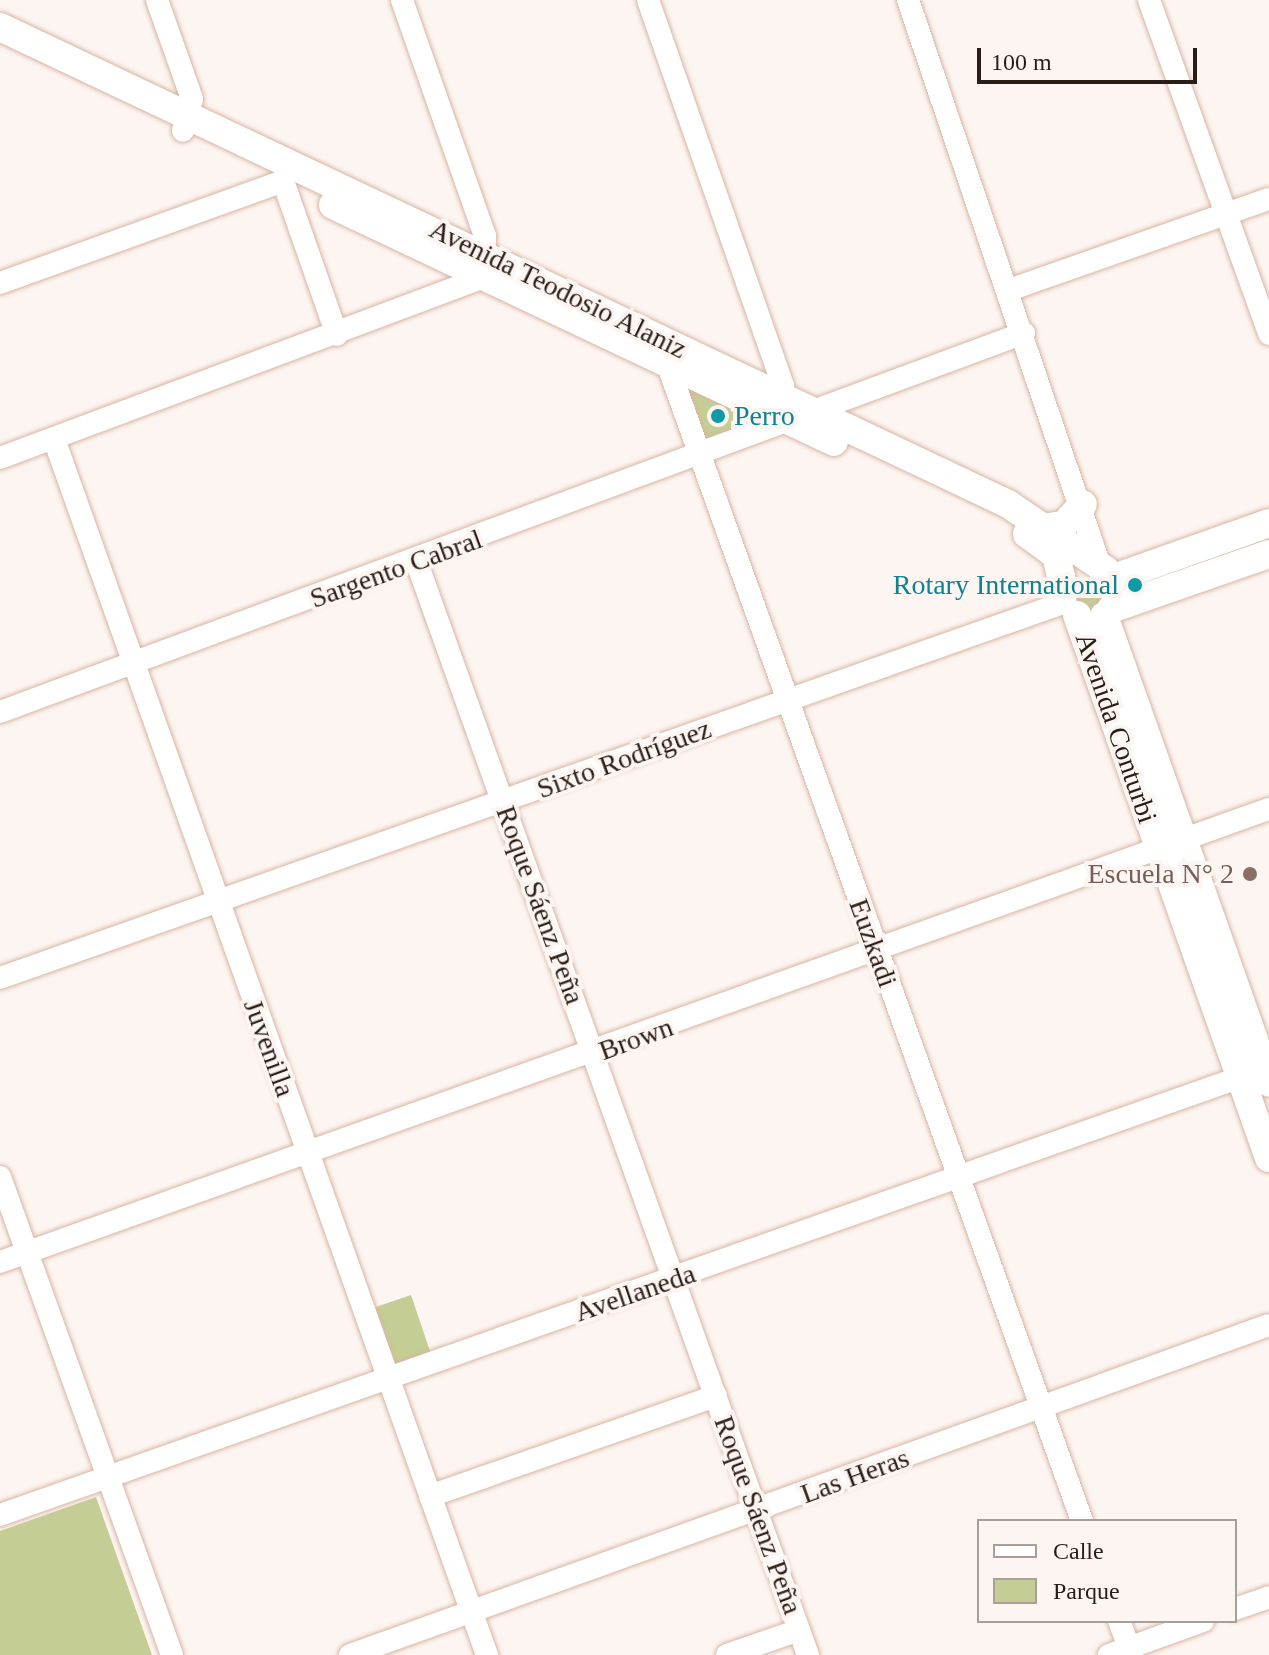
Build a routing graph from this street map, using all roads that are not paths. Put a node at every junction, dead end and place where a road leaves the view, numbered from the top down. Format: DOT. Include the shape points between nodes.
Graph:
graph roads {
  1 [pos="157,0"];
  2 [pos="402,0"];
  3 [pos="648,0"];
  4 [pos="908,0"];
  5 [pos="1149,0"];
  6 [pos="1,33"];
  7 [pos="187,124"];
  8 [pos="287,173"];
  9 [pos="1269,199"];
  10 [pos="1226,213"];
  11 [pos="486,266"];
  12 [pos="0,283"];
  13 [pos="1009,290"];
  14 [pos="1024,333"];
  15 [pos="1269,334"];
  16 [pos="337,335"];
  17 [pos="667,363"];
  18 [pos="791,411"];
  19 [pos="54,439"];
  20 [pos="701,457"];
  21 [pos="0,458"];
  22 [pos="952,488"];
  23 [pos="1083,504"];
  24 [pos="1269,523"];
  25 [pos="1049,528"];
  26 [pos="1018,530"];
  27 [pos="1269,554"];
  28 [pos="417,563"];
  29 [pos="1106,571"];
  30 [pos="1085,607"];
  31 [pos="132,663"];
  32 [pos="786,701"];
  33 [pos="0,712"];
  34 [pos="502,802"];
  35 [pos="1269,809"];
  36 [pos="1171,846"];
  37 [pos="217,904"];
  38 [pos="876,953"];
  39 [pos="0,978"];
  40 [pos="593,1054"];
  41 [pos="1260,1074"];
  42 [pos="307,1155"];
  43 [pos="1269,1158"];
  44 [pos="0,1177"];
  45 [pos="958,1179"];
  46 [pos="28,1253"];
  47 [pos="0,1262"];
  48 [pos="674,1279"];
  49 [pos="1269,1325"];
  50 [pos="388,1379"];
  51 [pos="716,1396"];
  52 [pos="1040,1408"];
  53 [pos="109,1477"];
  54 [pos="430,1496"];
  55 [pos="757,1512"];
  56 [pos="0,1515"];
  57 [pos="1081,1519"];
  58 [pos="1269,1597"];
  59 [pos="1237,1608"];
  60 [pos="471,1612"];
  61 [pos="1119,1623"];
  62 [pos="1198,1623"];
  63 [pos="799,1630"];
  64 [pos="1124,1653"];
  65 [pos="172,1655"];
  66 [pos="350,1655"];
  67 [pos="487,1655"];
  68 [pos="727,1655"];
  69 [pos="808,1655"];
  1 -- 7 [label="street" via="192,99"];
  2 -- 11 [label="street"];
  3 -- 18 [label="street"];
  4 -- 13 [label="street"];
  5 -- 10 [label="street"];
  6 -- 7 [label="main road, Avenida Teodosio Alaniz"];
  7 -- 8 [label="main road, Avenida Teodosio Alaniz"];
  8 -- 11 [label="main road, Avenida Teodosio Alaniz"];
  8 -- 12 [label="street"];
  8 -- 16 [label="street"];
  9 -- 10 [label="street"];
  10 -- 13 [label="street"];
  10 -- 15 [label="street"];
  11 -- 16 [label="street"];
  11 -- 17 [label="main road, Avenida Teodosio Alaniz"];
  11 -- 18 [label="main road, Avenida Teodosio Alaniz"];
  13 -- 14 [label="street"];
  14 -- 18 [label="street, Sargento Cabral"];
  14 -- 23 [label="street"];
  16 -- 19 [label="street"];
  17 -- 18 [label="main road, Avenida Teodosio Alaniz"];
  17 -- 20 [label="street, Euzkadi"];
  18 -- 20 [label="street, Sargento Cabral"];
  18 -- 22 [label="main road, Avenida Teodosio Alaniz"];
  19 -- 21 [label="street"];
  19 -- 31 [label="street, Juvenilla"];
  20 -- 28 [label="street, Sargento Cabral"];
  20 -- 32 [label="street, Euzkadi"];
  22 -- 25 [label="main road, Avenida Teodosio Alaniz"];
  22 -- 26 [label="main road, Avenida Teodosio Alaniz"];
  23 -- 25 [label="main road" via="1073,520"];
  23 -- 29 [label="street"];
  24 -- 29 [label="main road"];
  25 -- 26 [label="main road"];
  25 -- 29 [label="main road, Avenida Teodosio Alaniz"];
  26 -- 30 [label="main road, Avenida Teodosio Alaniz" via="1050,547"];
  27 -- 30 [label="main road"];
  28 -- 31 [label="street, Sargento Cabral"];
  28 -- 34 [label="street, Roque Sáenz Peña"];
  29 -- 30 [label="main road"];
  29 -- 30 [label="main road" via="1075,571"];
  30 -- 32 [label="street, Sixto Rodríguez"];
  30 -- 36 [label="main road, Avenida Conturbi"];
  31 -- 33 [label="street, Sargento Cabral"];
  31 -- 37 [label="street, Juvenilla"];
  32 -- 34 [label="street, Sixto Rodríguez"];
  32 -- 38 [label="street, Euzkadi"];
  34 -- 37 [label="street, Sixto Rodríguez"];
  34 -- 40 [label="street, Roque Sáenz Peña"];
  35 -- 36 [label="street, Brown"];
  36 -- 38 [label="street, Brown"];
  36 -- 41 [label="main road, Avenida Conturbi"];
  37 -- 39 [label="street, Sixto Rodríguez"];
  37 -- 42 [label="street, Juvenilla"];
  38 -- 40 [label="street, Brown"];
  38 -- 45 [label="street, Euzkadi"];
  40 -- 42 [label="street, Brown"];
  40 -- 48 [label="street, Roque Sáenz Peña"];
  41 -- 43 [label="main road, Avenida Conturbi"];
  41 -- 45 [label="street, Avellaneda"];
  42 -- 46 [label="street, Brown"];
  42 -- 50 [label="street, Juvenilla"];
  44 -- 46 [label="street"];
  45 -- 48 [label="street, Avellaneda"];
  45 -- 52 [label="street, Euzkadi"];
  46 -- 47 [label="street, Brown"];
  46 -- 53 [label="street"];
  48 -- 50 [label="street, Avellaneda"];
  48 -- 51 [label="street, Roque Sáenz Peña"];
  49 -- 52 [label="street, Las Heras"];
  50 -- 53 [label="street, Avellaneda"];
  50 -- 54 [label="street, Juvenilla"];
  51 -- 54 [label="street"];
  51 -- 55 [label="street, Roque Sáenz Peña"];
  52 -- 55 [label="street, Las Heras"];
  52 -- 57 [label="street, Euzkadi"];
  53 -- 56 [label="street, Avellaneda"];
  53 -- 65 [label="street"];
  54 -- 60 [label="street, Juvenilla"];
  55 -- 60 [label="street, Las Heras"];
  55 -- 63 [label="street, Roque Sáenz Peña"];
  58 -- 59 [label="street"];
  60 -- 66 [label="street, Las Heras"];
  60 -- 67 [label="street, Juvenilla"];
  61 -- 64 [label="street"];
  62 -- 64 [label="street"];
  63 -- 68 [label="street"];
  63 -- 69 [label="street, Roque Sáenz Peña"];
}
